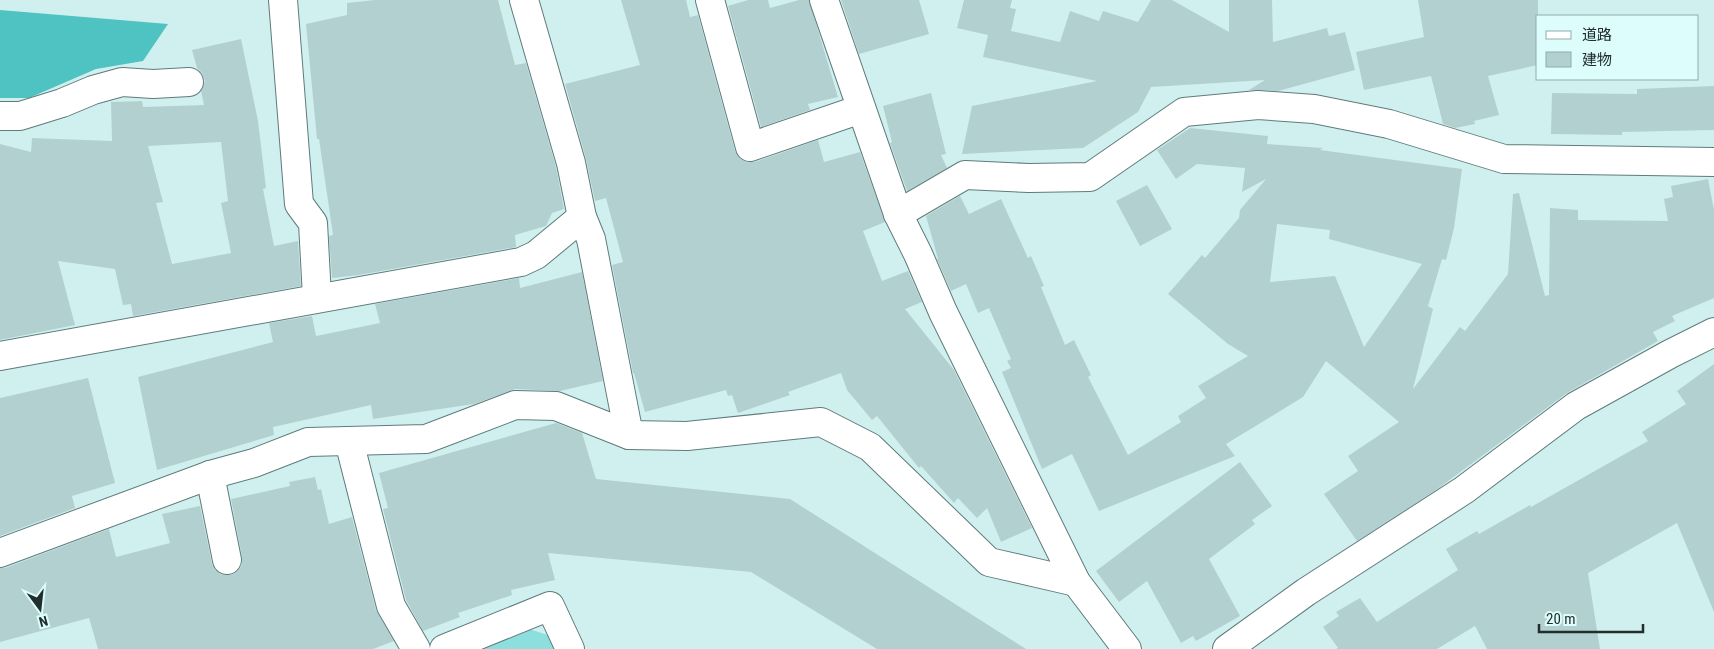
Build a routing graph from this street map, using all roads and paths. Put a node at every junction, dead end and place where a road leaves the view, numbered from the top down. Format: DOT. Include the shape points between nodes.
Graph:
graph roads {
  1 [pos="283,0"];
  2 [pos="524,0"];
  3 [pos="710,0"];
  4 [pos="824,0"];
  5 [pos="188,82"];
  6 [pos="861,109"];
  7 [pos="0,116"];
  8 [pos="1714,162"];
  9 [pos="898,214"];
  10 [pos="582,217"];
  11 [pos="317,297"];
  12 [pos="1714,332"];
  13 [pos="0,356"];
  14 [pos="629,435"];
  15 [pos="348,441"];
  16 [pos="210,475"];
  17 [pos="0,553"];
  18 [pos="227,560"];
  19 [pos="1076,582"];
  20 [pos="416,649"];
  21 [pos="444,649"];
  22 [pos="570,649"];
  23 [pos="1127,649"];
  24 [pos="1227,649"];
  1 -- 11 [label="street" via="299,204 313,223"];
  2 -- 10 [label="street" via="572,164"];
  3 -- 6 [label="street" via="750,146"];
  4 -- 6 [label="street"];
  5 -- 7 [label="street" via="122,82 20,116"];
  6 -- 9 [label="street"];
  8 -- 9 [label="street" via="1504,159 1389,124 1314,108 1258,105 1184,112 1090,177 965,175"];
  9 -- 19 [label="street"];
  10 -- 11 [label="street" via="536,255 521,262"];
  10 -- 14 [label="street" via="591,239"];
  11 -- 13 [label="street"];
  12 -- 24 [label="street" via="1576,406 1464,490 1306,592"];
  14 -- 15 [label="street" via="556,406 515,405 426,439"];
  14 -- 19 [label="street" via="687,436 820,422 870,446 989,562"];
  15 -- 16 [label="street" via="308,442 254,464"];
  15 -- 20 [label="street" via="391,606"];
  16 -- 17 [label="street"];
  16 -- 18 [label="street"];
  19 -- 23 [label="street"];
  21 -- 22 [label="street" via="550,606"];
}
